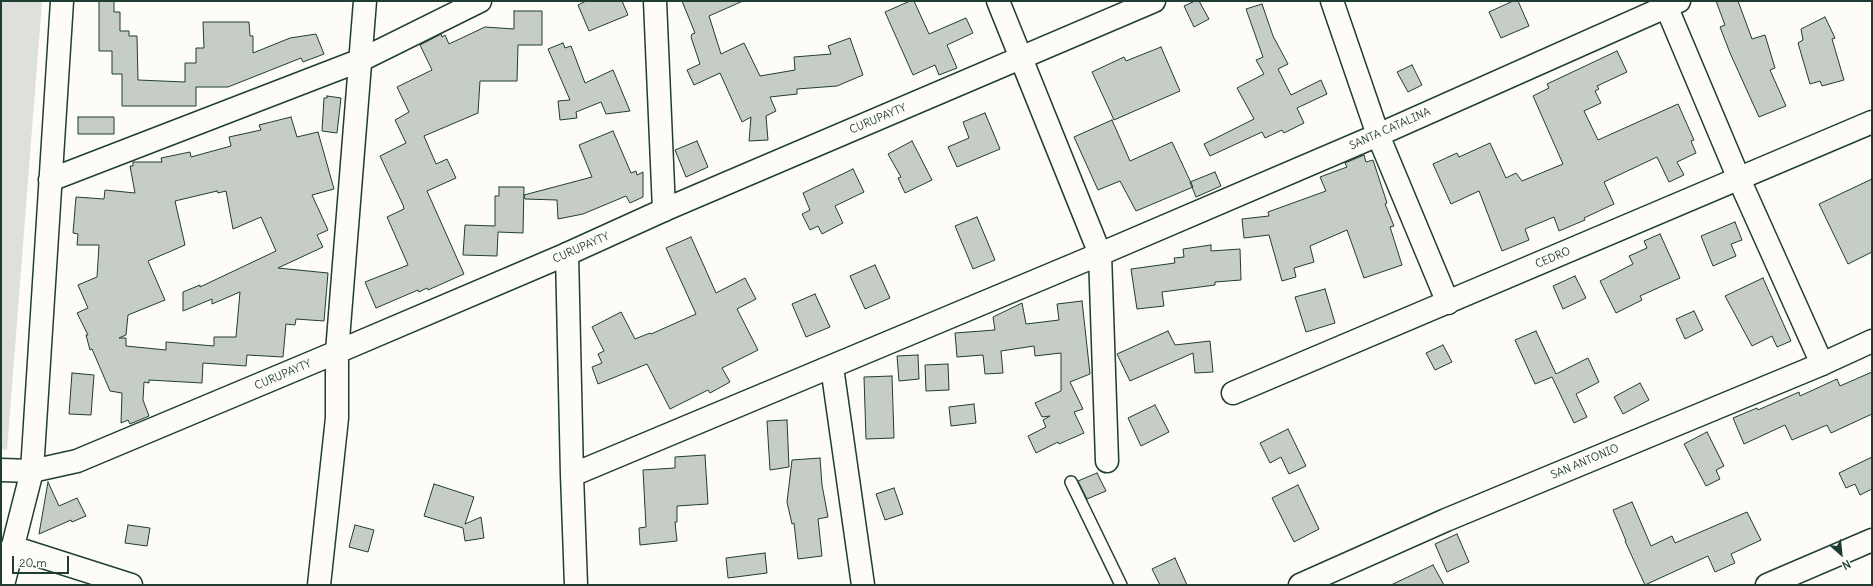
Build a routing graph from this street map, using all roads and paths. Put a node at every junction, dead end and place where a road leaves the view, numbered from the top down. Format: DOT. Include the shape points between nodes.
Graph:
graph roads {
  1 [pos="62,1"];
  2 [pos="365,1"];
  3 [pos="480,1"];
  4 [pos="655,1"];
  5 [pos="998,1"];
  6 [pos="1154,1"];
  7 [pos="1332,1"];
  8 [pos="1670,3"];
  9 [pos="1021,58"];
  10 [pos="361,60"];
  11 [pos="1872,122"];
  12 [pos="1378,135"];
  13 [pos="1739,178"];
  14 [pos="50,180"];
  15 [pos="664,210"];
  16 [pos="567,254"];
  17 [pos="1100,254"];
  18 [pos="1448,303"];
  19 [pos="1872,342"];
  20 [pos="337,352"];
  21 [pos="1822,364"];
  22 [pos="832,367"];
  23 [pos="1233,393"];
  24 [pos="1107,461"];
  25 [pos="1,470"];
  26 [pos="32,471"];
  27 [pos="572,475"];
  28 [pos="1071,482"];
  29 [pos="1872,540"];
  30 [pos="12,547"];
  31 [pos="3,585"];
  32 [pos="131,585"];
  33 [pos="319,585"];
  34 [pos="576,585"];
  35 [pos="863,585"];
  36 [pos="1121,585"];
  37 [pos="1300,585"];
  38 [pos="1767,585"];
  1 -- 14 [label="street"];
  2 -- 10 [label="street"];
  3 -- 10 [label="street"];
  4 -- 15 [label="street"];
  5 -- 9 [label="street"];
  6 -- 9 [label="street, CURUPAYTY"];
  7 -- 12 [label="street"];
  8 -- 12 [label="street, SANTA CATALINA"];
  8 -- 13 [label="street"];
  9 -- 15 [label="street, CURUPAYTY"];
  9 -- 17 [label="street"];
  10 -- 14 [label="street"];
  10 -- 20 [label="street"];
  11 -- 13 [label="street, CEDRO"];
  12 -- 17 [label="street, SANTA CATALINA"];
  12 -- 18 [label="street"];
  13 -- 18 [label="street, CEDRO"];
  13 -- 21 [label="street"];
  14 -- 26 [label="street"];
  15 -- 16 [label="street, CURUPAYTY"];
  16 -- 20 [label="street, CURUPAYTY"];
  16 -- 27 [label="street"];
  17 -- 22 [label="street, SANTA CATALINA"];
  17 -- 24 [label="street"];
  18 -- 23 [label="street, CEDRO"];
  19 -- 21 [label="street, SAN ANTONIO"];
  20 -- 26 [label="street, CURUPAYTY" via="78,461"];
  20 -- 33 [label="street" via="337,418"];
  21 -- 37 [label="street, SAN ANTONIO" via="1446,520"];
  22 -- 27 [label="street, SANTA CATALINA"];
  22 -- 35 [label="street"];
  25 -- 26 [label="street, CURUPAYTY"];
  26 -- 30 [label="street"];
  27 -- 34 [label="street"];
  28 -- 36 [label="lane"];
  29 -- 38 [label="street"];
  30 -- 31 [label="street"];
  30 -- 32 [label="street"];
}
